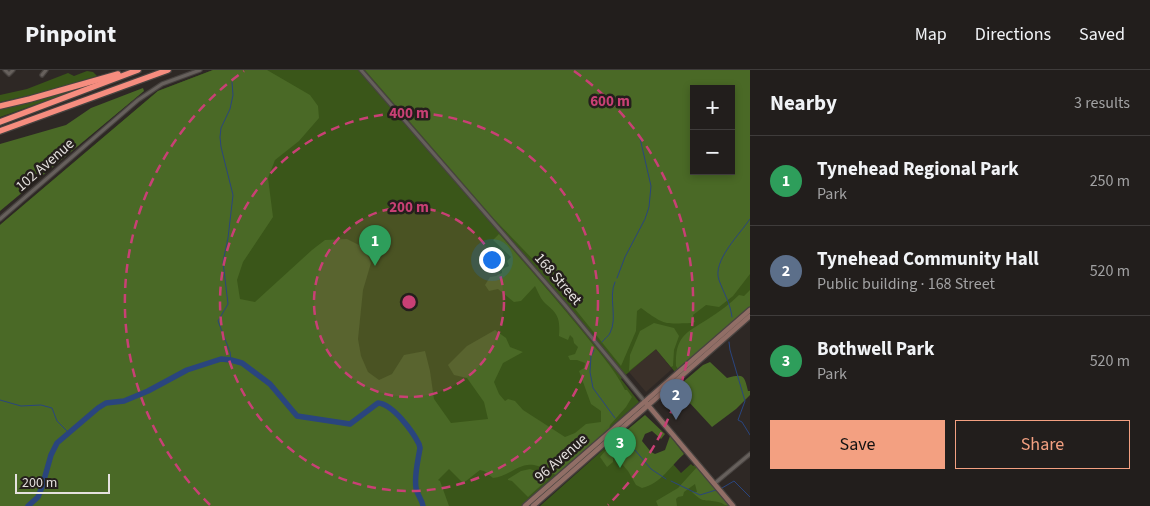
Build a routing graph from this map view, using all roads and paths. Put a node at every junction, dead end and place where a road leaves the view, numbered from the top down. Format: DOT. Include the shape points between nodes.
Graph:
graph roads {
  1 [pos="4,70"];
  2 [pos="13,70"];
  3 [pos="46,70"];
  4 [pos="136,70"];
  5 [pos="168,70"];
  6 [pos="200,70"];
  7 [pos="361,70"];
  8 [pos="42,75"];
  9 [pos="0,106"];
  10 [pos="0,122"];
  11 [pos="0,131"];
  12 [pos="0,219"];
  13 [pos="750,310"];
  14 [pos="750,316"];
  15 [pos="646,403"];
  16 [pos="750,454"];
  17 [pos="714,484"];
  18 [pos="525,506"];
  19 [pos="533,506"];
  20 [pos="733,506"];
  1 -- 2 [label="street" via="9,74"];
  3 -- 8 [label="street"];
  4 -- 9 [label="highway"];
  4 -- 10 [label="highway"];
  5 -- 11 [label="highway"];
  6 -- 12 [label="street, 102 Avenue" via="162,84 138,100"];
  7 -- 15 [label="street, 168 Street"];
  13 -- 15 [label="main road, 96 Avenue"];
  14 -- 15 [label="main road, 96 Avenue"];
  15 -- 17 [label="main road, 168 Street"];
  15 -- 18 [label="main road, 96 Avenue"];
  15 -- 19 [label="main road, 96 Avenue"];
  16 -- 17 [label="street"];
  17 -- 20 [label="main road, 168 Street"];
}
